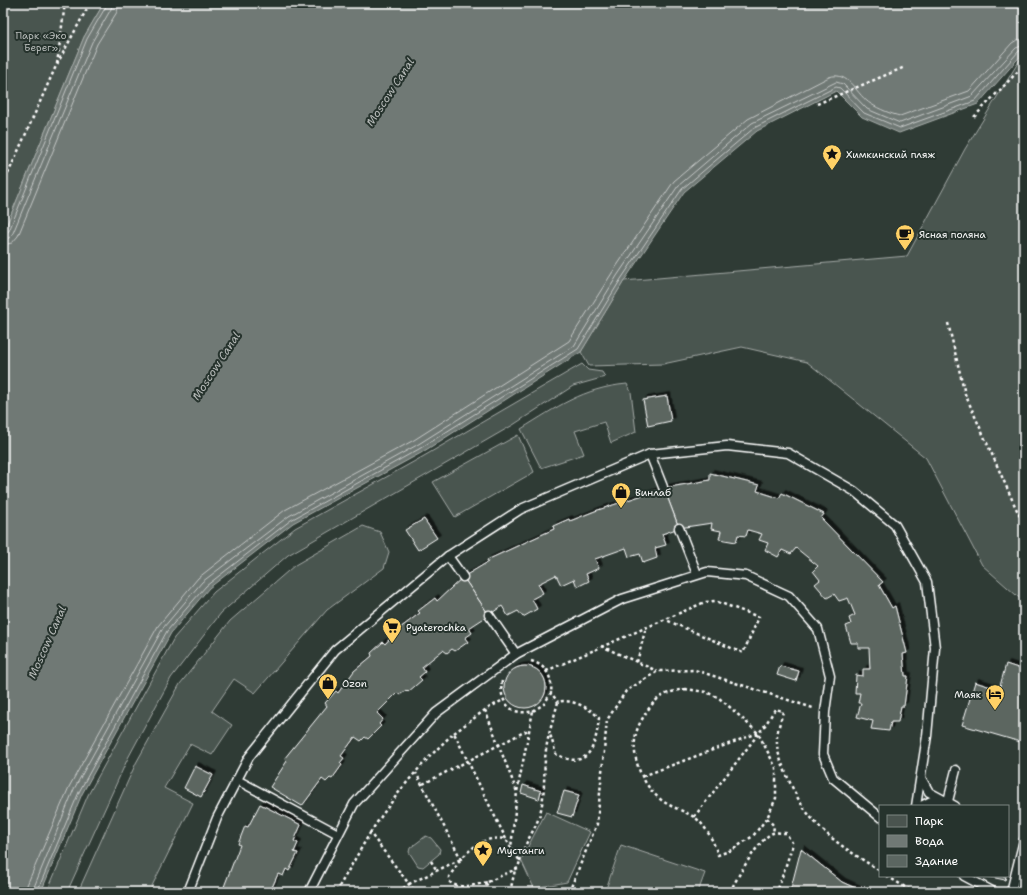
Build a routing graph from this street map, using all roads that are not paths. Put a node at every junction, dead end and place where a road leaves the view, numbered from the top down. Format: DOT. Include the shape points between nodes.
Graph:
graph roads {
  1 [pos="650,454"];
  2 [pos="663,487"];
  3 [pos="679,528"];
  4 [pos="448,556"];
  5 [pos="697,574"];
  6 [pos="463,577"];
  7 [pos="489,615"];
  8 [pos="516,654"];
  9 [pos="956,770"];
  10 [pos="921,778"];
  11 [pos="237,780"];
  12 [pos="948,801"];
  13 [pos="916,805"];
  14 [pos="923,805"];
  15 [pos="954,805"];
  16 [pos="879,816"];
  17 [pos="338,834"];
  18 [pos="1024,840"];
  19 [pos="966,877"];
  20 [pos="188,892"];
  21 [pos="309,892"];
  22 [pos="994,892"];
  23 [pos="1011,892"];
  1 -- 2 [label="lane"];
  1 -- 4 [label="lane" via="521,509"];
  1 -- 10 [label="lane" via="727,446 788,453 854,490 895,525 927,582 935,648"];
  3 -- 5 [label="lane"];
  4 -- 6 [label="lane"];
  4 -- 11 [label="lane" via="335,650 250,757"];
  5 -- 8 [label="lane" via="622,599"];
  5 -- 16 [label="lane" via="707,572 746,576 789,596 818,629 830,676 823,754 832,778"];
  7 -- 8 [label="lane"];
  8 -- 17 [label="lane" via="436,713 354,804"];
  9 -- 12 [label="lane"];
  10 -- 12 [label="lane" via="929,792"];
  10 -- 13 [label="lane"];
  11 -- 17 [label="lane"];
  11 -- 20 [label="lane" via="217,818"];
  12 -- 14 [label="lane" via="931,801"];
  12 -- 15 [label="lane"];
  17 -- 21 [label="lane"];
  18 -- 23 [label="lane"];
  19 -- 22 [label="lane"];
}
